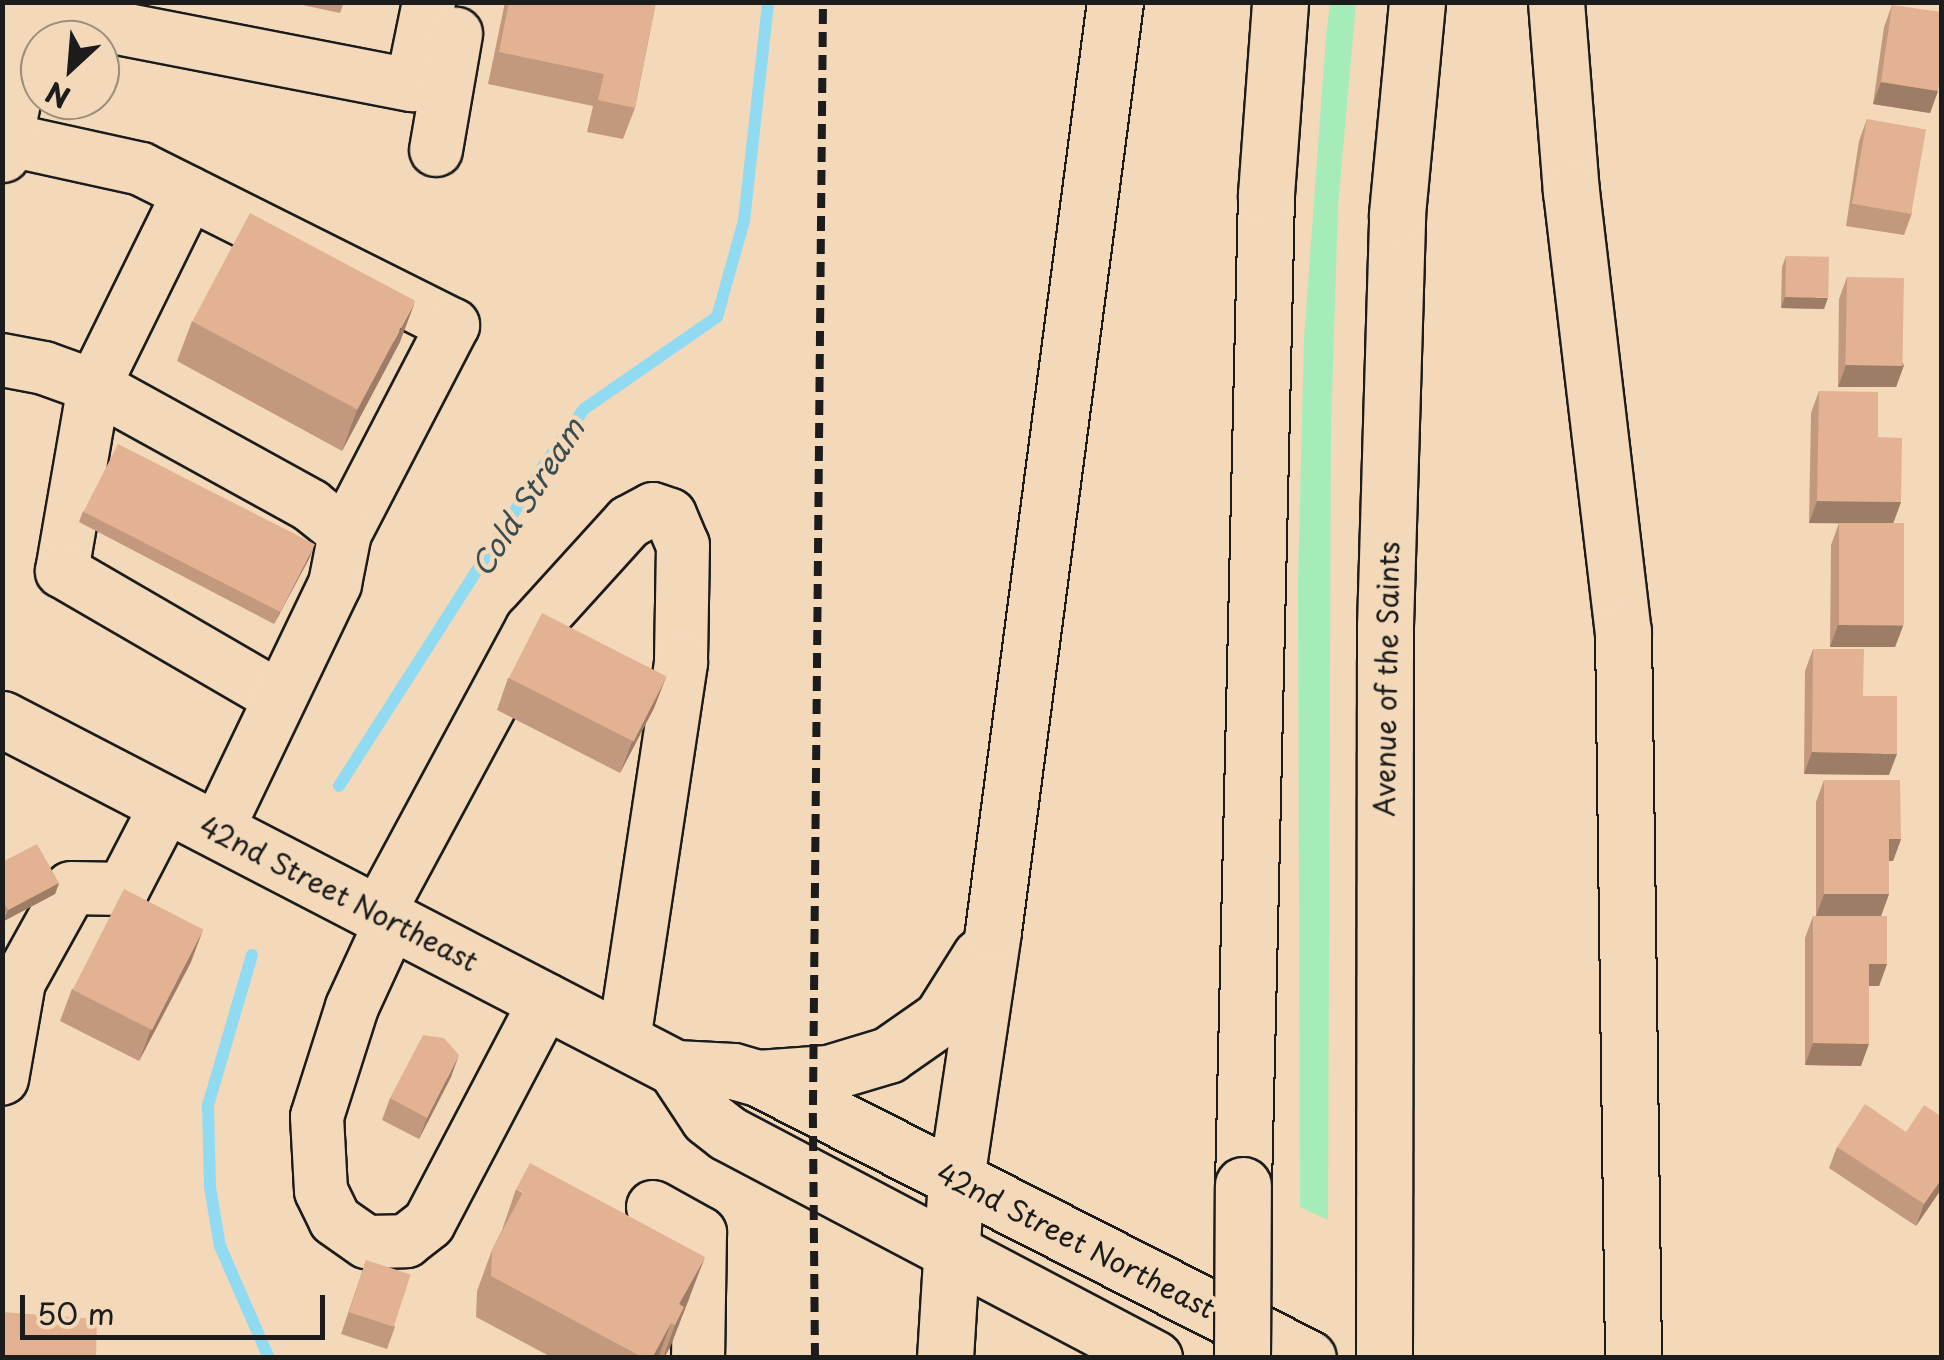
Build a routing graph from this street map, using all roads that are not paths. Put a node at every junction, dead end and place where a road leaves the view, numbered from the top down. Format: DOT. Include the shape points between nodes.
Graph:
graph roads {
  1 [pos="429,2"];
  2 [pos="462,2"];
  3 [pos="1115,2"];
  4 [pos="1280,2"];
  5 [pos="1417,2"];
  6 [pos="1556,2"];
  7 [pos="30,7"];
  8 [pos="4,146"];
  9 [pos="436,150"];
  10 [pos="189,193"];
  11 [pos="2,360"];
  12 [pos="94,386"];
  13 [pos="346,533"];
  14 [pos="280,698"];
  15 [pos="2,719"];
  16 [pos="167,804"];
  17 [pos="217,830"];
  18 [pos="385,917"];
  19 [pos="993,931"];
  20 [pos="10,981"];
  21 [pos="546,1000"];
  22 [pos="624,1040"];
  23 [pos="675,1068"];
  24 [pos="758,1078"];
  25 [pos="2,1079"];
  26 [pos="956,1179"];
  27 [pos="653,1207"];
  28 [pos="950,1252"];
  29 [pos="698,1358"];
  30 [pos="945,1358"];
  31 [pos="1154,1358"];
  32 [pos="1242,1358"];
  33 [pos="1308,1358"];
  34 [pos="1384,1358"];
  35 [pos="1633,1358"];
  1 -- 7 [label="lane" via="412,86"];
  2 -- 9 [label="lane"];
  3 -- 19 [label="main road"];
  4 -- 32 [label="main road, bridge" via="1266,194"];
  5 -- 34 [label="main road, Avenue of the Saints" via="1396,214 1385,626"];
  6 -- 35 [label="main road" via="1571,191 1623,631"];
  7 -- 8 [label="main road"];
  8 -- 10 [label="lane" via="141,169"];
  10 -- 12 [label="lane"];
  10 -- 13 [label="lane" via="454,324"];
  11 -- 12 [label="lane"];
  12 -- 13 [label="lane" via="312,506"];
  12 -- 14 [label="lane" via="62,571"];
  13 -- 14 [label="lane" via="335,584"];
  14 -- 17 [label="lane"];
  15 -- 16 [label="main road, 42nd Street Northeast"];
  16 -- 17 [label="main road, 42nd Street Northeast"];
  16 -- 20 [label="lane" via="123,889 71,888"];
  17 -- 18 [label="main road, 42nd Street Northeast"];
  18 -- 21 [label="main road, 42nd Street Northeast"];
  18 -- 21 [label="lane" via="317,1117 321,1191 335,1220 367,1242 406,1241 428,1224"];
  18 -- 22 [label="lane" via="531,630 630,522 653,509 670,514 683,546 681,664"];
  19 -- 24 [label="main road" via="962,991 918,1037 858,1068"];
  19 -- 26 [label="main road"];
  20 -- 25 [label="lane"];
  21 -- 22 [label="main road, 42nd Street Northeast"];
  22 -- 23 [label="main road, 42nd Street Northeast"];
  23 -- 24 [label="main road, 42nd Street Northeast"];
  23 -- 28 [label="main road, 42nd Street Northeast" via="708,1118 727,1133"];
  24 -- 26 [label="main road, 42nd Street Northeast"];
  26 -- 28 [label="main road"];
  26 -- 33 [label="main road, 42nd Street Northeast"];
  27 -- 29 [label="lane" via="700,1233"];
  28 -- 30 [label="main road"];
  28 -- 31 [label="main road, 42nd Street Northeast"];
}
